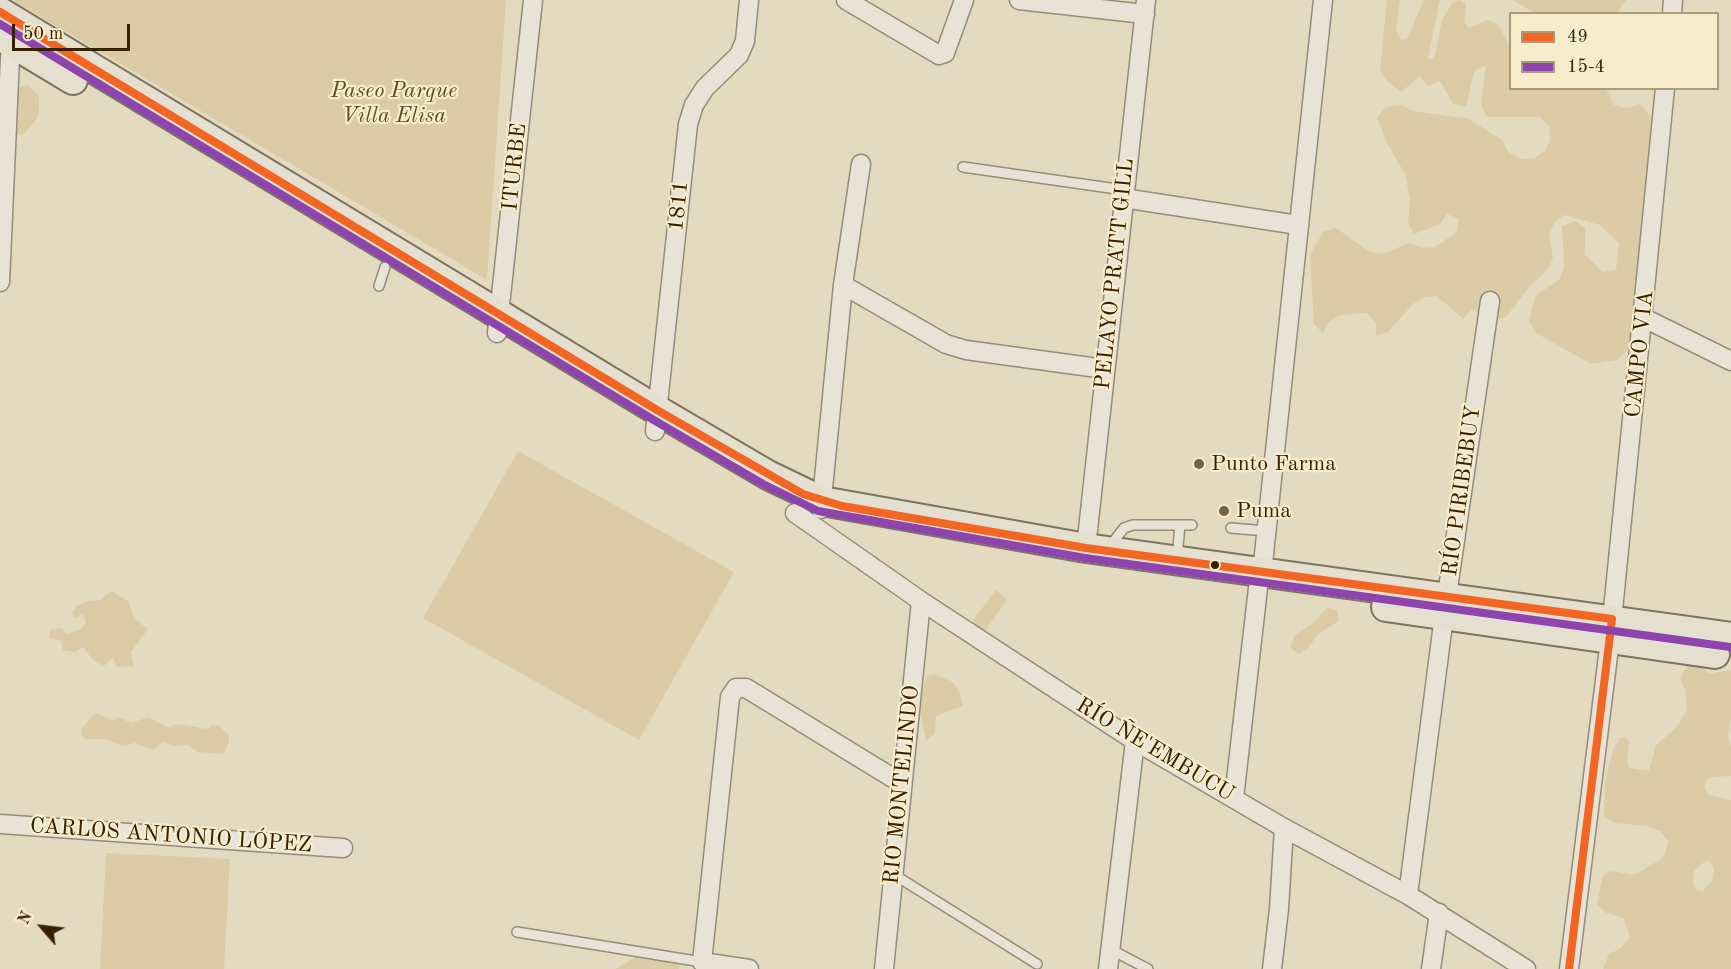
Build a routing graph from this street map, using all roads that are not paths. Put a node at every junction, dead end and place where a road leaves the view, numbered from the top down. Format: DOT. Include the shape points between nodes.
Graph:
graph roads {
  1 [pos="532,0"];
  2 [pos="748,0"];
  3 [pos="846,0"];
  4 [pos="964,0"];
  5 [pos="1020,0"];
  6 [pos="1323,0"];
  7 [pos="1146,7"];
  8 [pos="6,27"];
  9 [pos="1665,90"];
  10 [pos="861,164"];
  11 [pos="963,167"];
  12 [pos="1123,194"];
  13 [pos="1298,225"];
  14 [pos="0,282"];
  15 [pos="843,285"];
  16 [pos="1490,301"];
  17 [pos="1644,318"];
  18 [pos="498,323"];
  19 [pos="1731,361"];
  20 [pos="1105,369"];
  21 [pos="656,420"];
  22 [pos="812,512"];
  23 [pos="1180,525"];
  24 [pos="1192,525"];
  25 [pos="1231,528"];
  26 [pos="1266,531"];
  27 [pos="1097,549"];
  28 [pos="1177,561"];
  29 [pos="1260,580"];
  30 [pos="921,601"];
  31 [pos="1446,606"];
  32 [pos="1611,629"];
  33 [pos="1731,637"];
  34 [pos="1731,656"];
  35 [pos="1135,741"];
  36 [pos="902,783"];
  37 [pos="1234,798"];
  38 [pos="0,824"];
  39 [pos="1284,828"];
  40 [pos="343,848"];
  41 [pos="893,874"];
  42 [pos="1408,895"];
  43 [pos="1439,914"];
  44 [pos="517,932"];
  45 [pos="1110,949"];
  46 [pos="702,962"];
  47 [pos="1037,964"];
  48 [pos="749,969"];
  49 [pos="885,969"];
  50 [pos="1108,969"];
  51 [pos="1148,969"];
  52 [pos="1272,969"];
  53 [pos="1431,969"];
  54 [pos="1526,969"];
  55 [pos="1569,969"];
  1 -- 18 [label="street, ITURBE"];
  2 -- 21 [label="street, 1811" via="745,41 739,55 705,88 688,124"];
  3 -- 4 [label="street" via="939,55 945,53"];
  5 -- 7 [label="street"];
  6 -- 13 [label="street"];
  7 -- 12 [label="street, PELAYO PRATT GILL"];
  8 -- 14 [label="street"];
  8 -- 18 [label="main road" via="386,268"];
  9 -- 17 [label="street, CAMPO VIA"];
  10 -- 15 [label="street"];
  11 -- 12 [label="lane"];
  12 -- 13 [label="street"];
  12 -- 20 [label="street, PELAYO PRATT GILL"];
  13 -- 26 [label="street"];
  15 -- 20 [label="street" via="946,344"];
  15 -- 22 [label="street"];
  16 -- 31 [label="street, RÍO PIRIBEBUY"];
  17 -- 19 [label="street"];
  17 -- 32 [label="street, CAMPO VIA"];
  18 -- 21 [label="main road"];
  20 -- 27 [label="street, PELAYO PRATT GILL"];
  21 -- 22 [label="main road"];
  22 -- 27 [label="main road"];
  22 -- 29 [label="main road"];
  22 -- 30 [label="street, RÍO ÑE'EMBUCU"];
  23 -- 24 [label="lane"];
  23 -- 27 [label="lane" via="1133,525"];
  23 -- 28 [label="lane"];
  25 -- 26 [label="lane"];
  26 -- 29 [label="street"];
  27 -- 28 [label="main road"];
  28 -- 29 [label="main road"];
  29 -- 31 [label="main road"];
  29 -- 37 [label="street"];
  30 -- 35 [label="street, RÍO ÑE'EMBUCU"];
  30 -- 36 [label="street, RIO MONTELINDO"];
  31 -- 32 [label="main road"];
  31 -- 42 [label="street, RÍO PIRIBEBUY"];
  32 -- 33 [label="main road"];
  32 -- 34 [label="main road"];
  32 -- 55 [label="street, CAMPO VIA"];
  35 -- 37 [label="street, RÍO ÑE'EMBUCU"];
  35 -- 45 [label="street"];
  36 -- 41 [label="street, RIO MONTELINDO"];
  36 -- 46 [label="street" via="746,688 736,688 730,697"];
  37 -- 39 [label="street, RÍO ÑE'EMBUCU"];
  38 -- 40 [label="street, CARLOS ANTONIO LÓPEZ"];
  39 -- 42 [label="street, RÍO ÑE'EMBUCU"];
  39 -- 52 [label="street"];
  41 -- 47 [label="lane"];
  41 -- 49 [label="street, RIO MONTELINDO"];
  42 -- 43 [label="street, RÍO ÑE'EMBUCU"];
  43 -- 53 [label="street"];
  43 -- 54 [label="street, RÍO ÑE'EMBUCU"];
  44 -- 46 [label="lane"];
  45 -- 50 [label="street"];
  45 -- 51 [label="lane"];
  46 -- 48 [label="street"];
}
